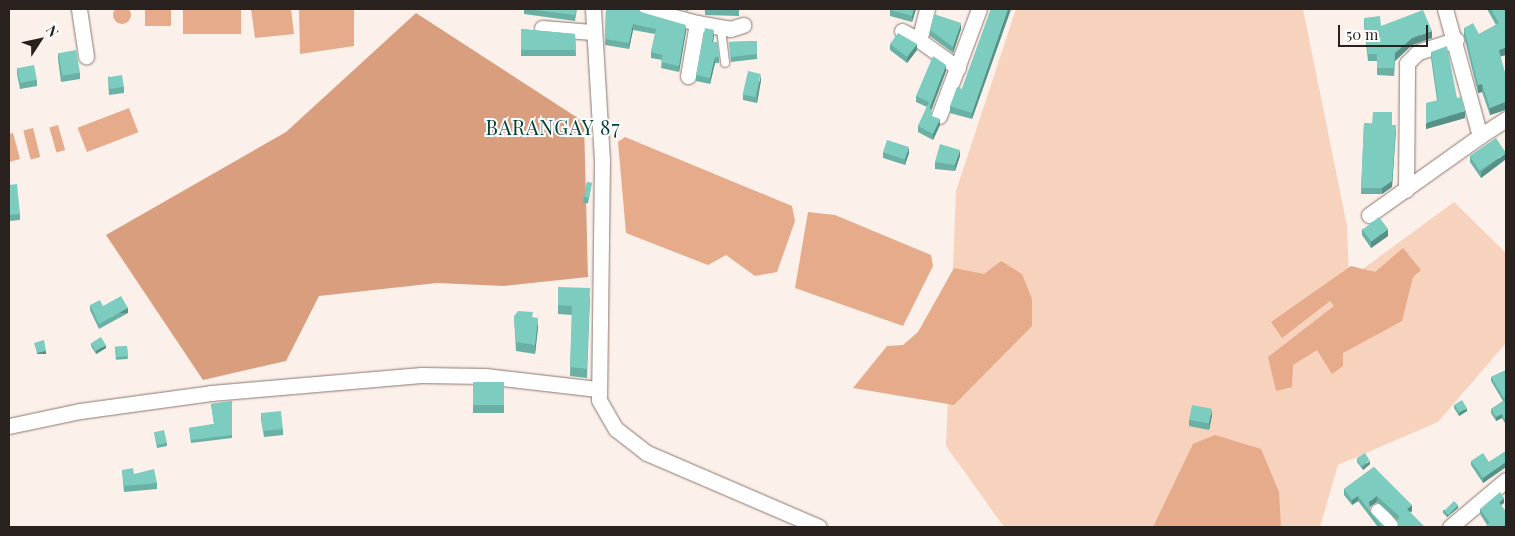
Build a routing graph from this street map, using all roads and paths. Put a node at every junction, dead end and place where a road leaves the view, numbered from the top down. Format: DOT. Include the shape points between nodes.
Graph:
graph roads {
  1 [pos="79,9"];
  2 [pos="593,9"];
  3 [pos="644,9"];
  4 [pos="926,9"];
  5 [pos="979,9"];
  6 [pos="1446,9"];
  7 [pos="697,24"];
  8 [pos="743,25"];
  9 [pos="542,28"];
  10 [pos="721,29"];
  11 [pos="902,30"];
  12 [pos="592,32"];
  13 [pos="919,40"];
  14 [pos="1456,40"];
  15 [pos="86,56"];
  16 [pos="725,63"];
  17 [pos="958,68"];
  18 [pos="688,76"];
  19 [pos="939,116"];
  20 [pos="1506,119"];
  21 [pos="1480,136"];
  22 [pos="1406,190"];
  23 [pos="1370,214"];
  24 [pos="597,390"];
  25 [pos="9,426"];
  26 [pos="1506,480"];
  27 [pos="1378,512"];
  28 [pos="819,527"];
  29 [pos="1391,527"];
  30 [pos="1450,527"];
  1 -- 15 [label="street"];
  2 -- 12 [label="street"];
  3 -- 7 [label="street"];
  4 -- 13 [label="street"];
  5 -- 17 [label="street"];
  6 -- 14 [label="street"];
  7 -- 10 [label="street"];
  7 -- 18 [label="street"];
  8 -- 10 [label="street"];
  9 -- 12 [label="street"];
  10 -- 16 [label="lane"];
  11 -- 13 [label="street"];
  12 -- 24 [label="street" via="601,89 604,278"];
  13 -- 17 [label="street"];
  14 -- 21 [label="street"];
  14 -- 22 [label="street" via="1418,52 1407,63"];
  17 -- 19 [label="street"];
  20 -- 21 [label="street"];
  21 -- 22 [label="street"];
  22 -- 23 [label="street"];
  24 -- 25 [label="street" via="485,376 421,375 211,393 80,411"];
  24 -- 28 [label="street" via="605,414 628,442"];
  26 -- 30 [label="street"];
  27 -- 29 [label="street"];
}
